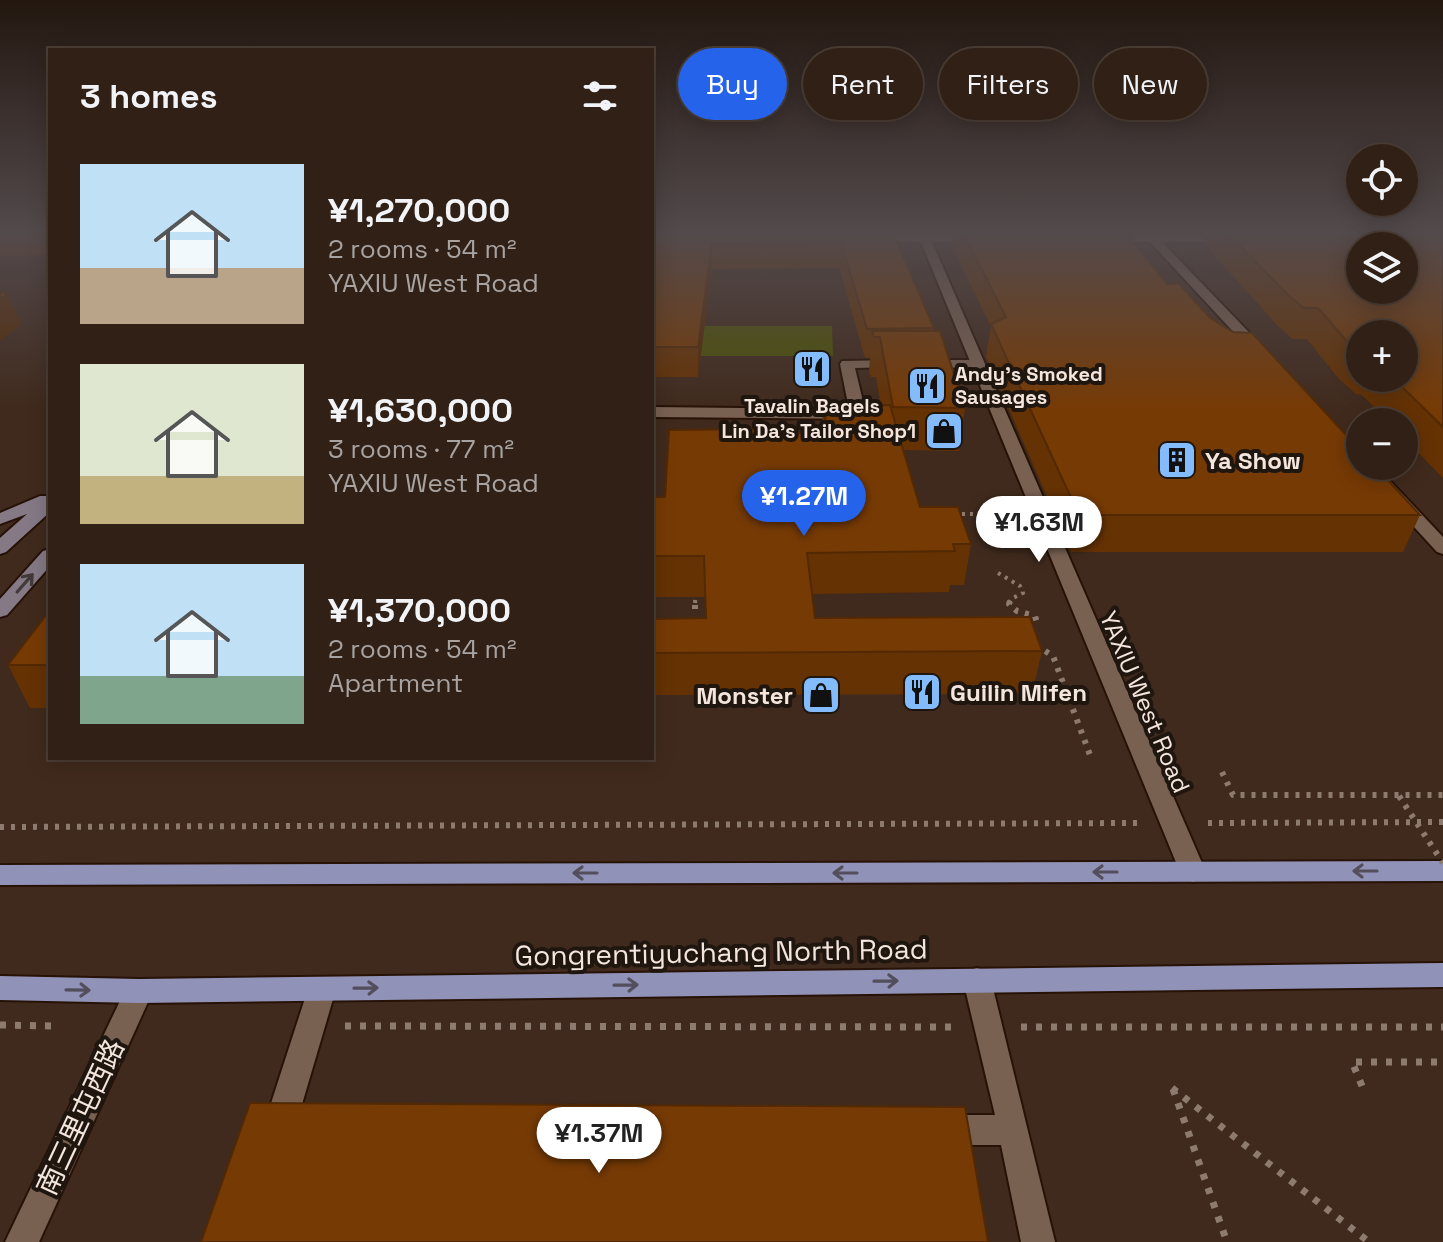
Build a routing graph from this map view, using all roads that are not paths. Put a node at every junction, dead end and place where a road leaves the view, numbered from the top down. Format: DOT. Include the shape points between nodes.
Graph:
graph roads {
  1 [pos="948,293"];
  2 [pos="1204,293"];
  3 [pos="1267,360"];
  4 [pos="978,364"];
  5 [pos="654,412"];
  6 [pos="1380,480"];
  7 [pos="48,502"];
  8 [pos="48,503"];
  9 [pos="0,519"];
  10 [pos="0,548"];
  11 [pos="1443,548"];
  12 [pos="48,557"];
  13 [pos="0,611"];
  14 [pos="1443,871"];
  15 [pos="1193,872"];
  16 [pos="0,875"];
  17 [pos="1443,975"];
  18 [pos="977,980"];
  19 [pos="0,988"];
  20 [pos="322,989"];
  21 [pos="139,991"];
  22 [pos="308,1128"];
  23 [pos="920,1130"];
  24 [pos="1014,1130"];
  25 [pos="22,1242"];
  26 [pos="1038,1242"];
  1 -- 4 [label="street, YAXIU West Road"];
  2 -- 3 [label="street"];
  4 -- 5 [label="street" via="847,364 858,414"];
  4 -- 15 [label="street, YAXIU West Road"];
  6 -- 11 [label="street"];
  7 -- 9 [label="main road"];
  8 -- 10 [label="main road"];
  13 -- 12 [label="main road, one-way"];
  14 -- 15 [label="main road, one-way"];
  15 -- 16 [label="main road, one-way"];
  17 -- 18 [label="main road, Gongrentiyuchang North Road"];
  20 -- 18 [label="main road, Gongrentiyuchang North Road, one-way"];
  18 -- 24 [label="street"];
  19 -- 21 [label="main road, Gongrentiyuchang North Road, one-way"];
  20 -- 21 [label="main road, Gongrentiyuchang North Road"];
  20 -- 22 [label="street" via="277,1128"];
  21 -- 25 [label="street, 南三里屯西路"];
  23 -- 24 [label="street"];
  24 -- 26 [label="street"];
}
